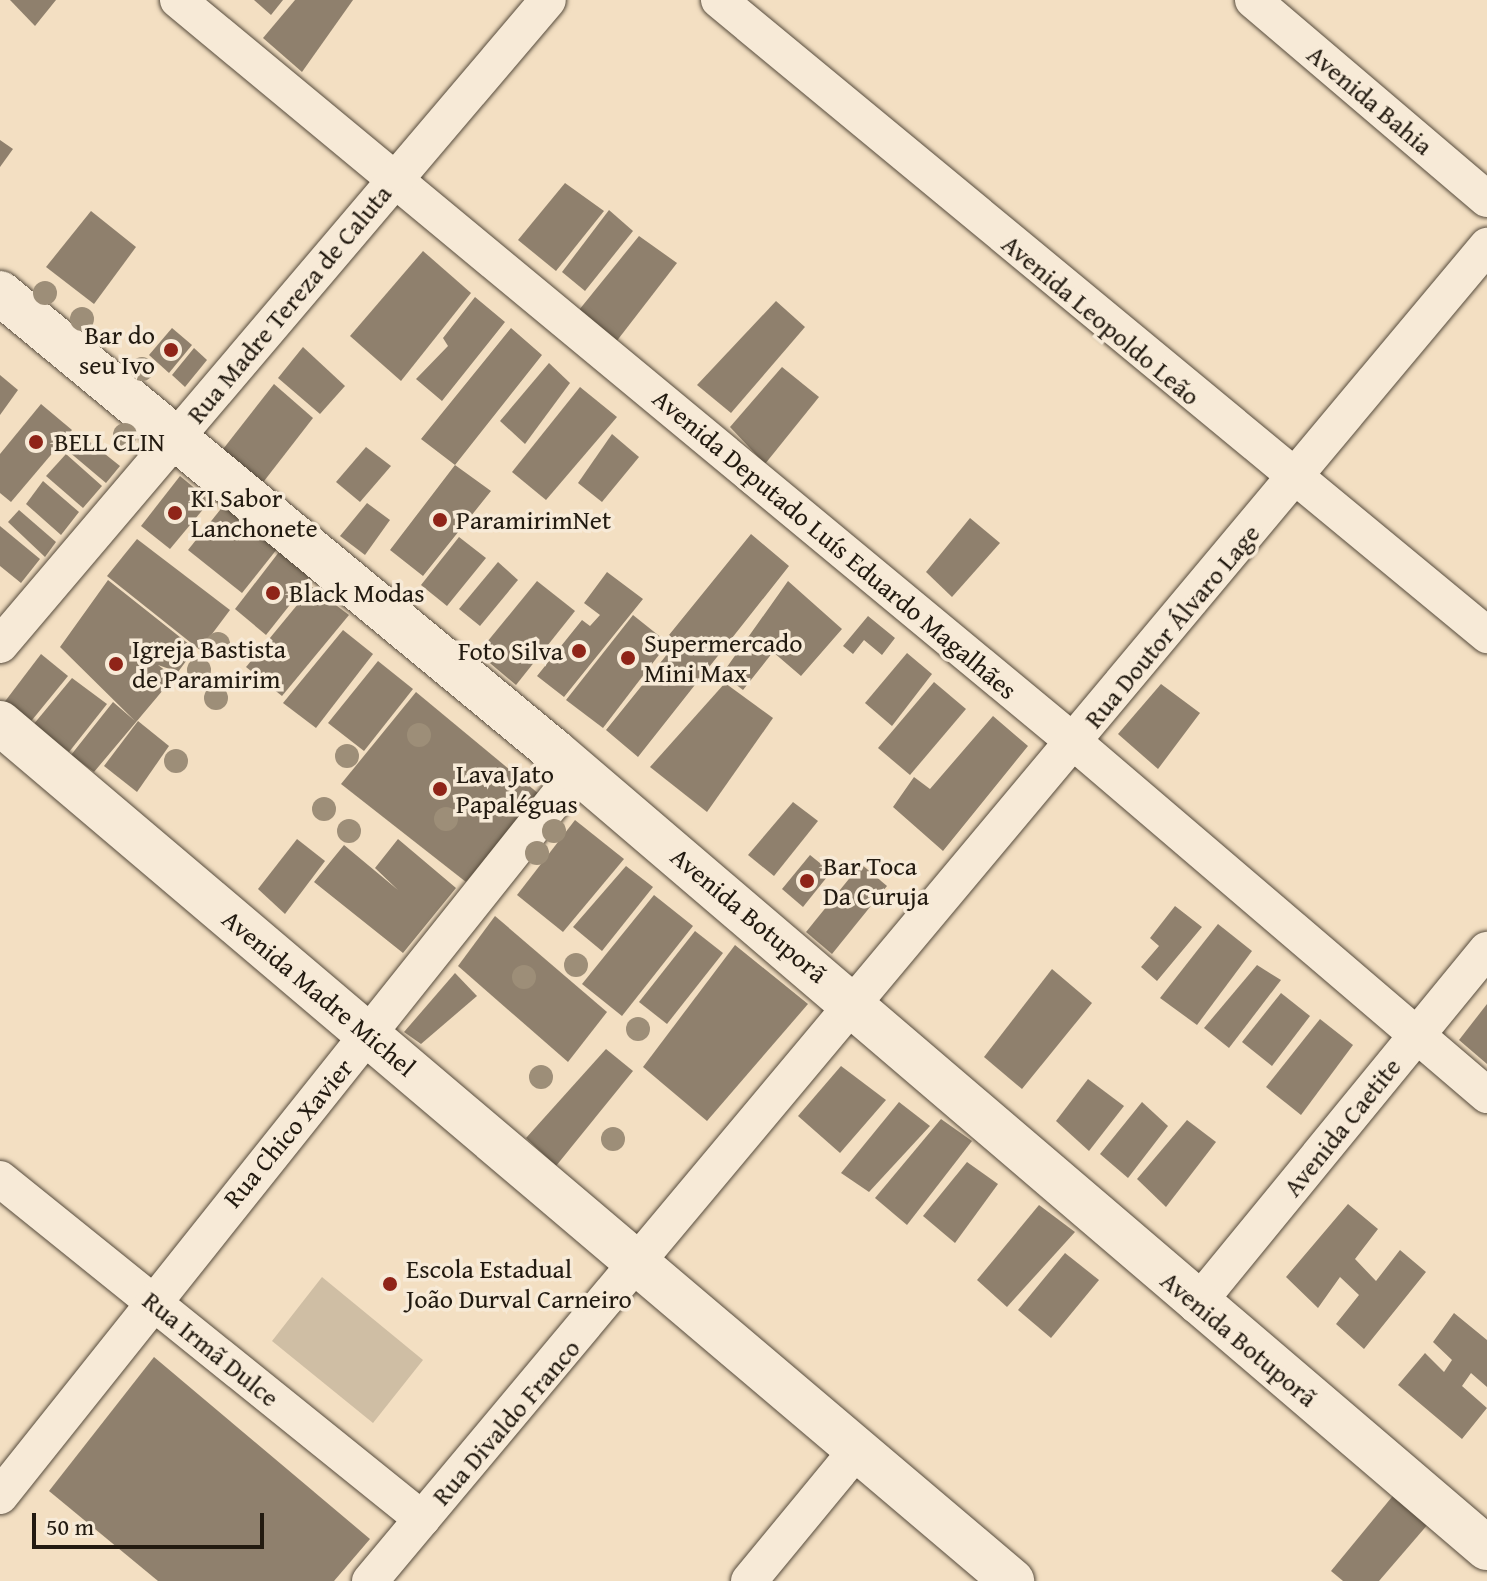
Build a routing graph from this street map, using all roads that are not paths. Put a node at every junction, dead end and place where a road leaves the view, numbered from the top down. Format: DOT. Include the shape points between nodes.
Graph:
graph roads {
  1 [pos="178,0"];
  2 [pos="548,0"];
  3 [pos="719,0"];
  4 [pos="1255,1"];
  5 [pos="395,178"];
  6 [pos="1487,199"];
  7 [pos="1487,246"];
  8 [pos="0,293"];
  9 [pos="176,437"];
  10 [pos="1293,482"];
  11 [pos="1487,635"];
  12 [pos="0,645"];
  13 [pos="0,723"];
  14 [pos="1075,743"];
  15 [pos="578,771"];
  16 [pos="1487,950"];
  17 [pos="852,1002"];
  18 [pos="369,1035"];
  19 [pos="1417,1036"];
  20 [pos="1487,1095"];
  21 [pos="0,1179"];
  22 [pos="637,1264"];
  23 [pos="150,1301"];
  24 [pos="1196,1305"];
  25 [pos="857,1450"];
  26 [pos="0,1496"];
  27 [pos="422,1519"];
  28 [pos="1487,1548"];
  29 [pos="370,1581"];
  30 [pos="749,1581"];
  31 [pos="1012,1581"];
  1 -- 5 [label="street, Avenida Deputado Luís Eduardo Magalhães"];
  2 -- 5 [label="street, Rua Madre Tereza de Caluta"];
  3 -- 10 [label="street, Avenida Leopoldo Leão"];
  4 -- 6 [label="street, Avenida Bahia"];
  5 -- 9 [label="street, Rua Madre Tereza de Caluta"];
  5 -- 14 [label="street, Avenida Deputado Luís Eduardo Magalhães"];
  7 -- 10 [label="street, Rua Doutor Álvaro Lage"];
  8 -- 9 [label="street, Avenida Botuporã"];
  9 -- 12 [label="street, Rua Madre Tereza de Caluta"];
  9 -- 15 [label="street, Avenida Botuporã"];
  10 -- 11 [label="street, Avenida Leopoldo Leão"];
  10 -- 14 [label="street, Rua Doutor Álvaro Lage"];
  13 -- 18 [label="street, Avenida Madre Michel"];
  14 -- 17 [label="street, Rua Doutor Álvaro Lage"];
  14 -- 19 [label="street, Avenida Deputado Luís Eduardo Magalhães"];
  15 -- 17 [label="street, Avenida Botuporã"];
  15 -- 18 [label="street, Rua Chico Xavier"];
  16 -- 19 [label="street, Avenida Caetite"];
  17 -- 22 [label="street, Rua Divaldo Franco"];
  17 -- 24 [label="street, Avenida Botuporã"];
  18 -- 22 [label="street, Avenida Madre Michel"];
  18 -- 23 [label="street, Rua Chico Xavier"];
  19 -- 20 [label="street, Avenida Deputado Luís Eduardo Magalhães"];
  19 -- 24 [label="street, Avenida Caetite"];
  21 -- 23 [label="street, Rua Irmã Dulce"];
  22 -- 25 [label="street, Avenida Madre Michel"];
  22 -- 27 [label="street, Rua Divaldo Franco"];
  23 -- 26 [label="street, Rua Chico Xavier"];
  23 -- 27 [label="street, Rua Irmã Dulce"];
  24 -- 28 [label="street, Avenida Botuporã"];
  25 -- 30 [label="street"];
  25 -- 31 [label="street, Avenida Madre Michel"];
  27 -- 29 [label="street, Rua Divaldo Franco"];
}
